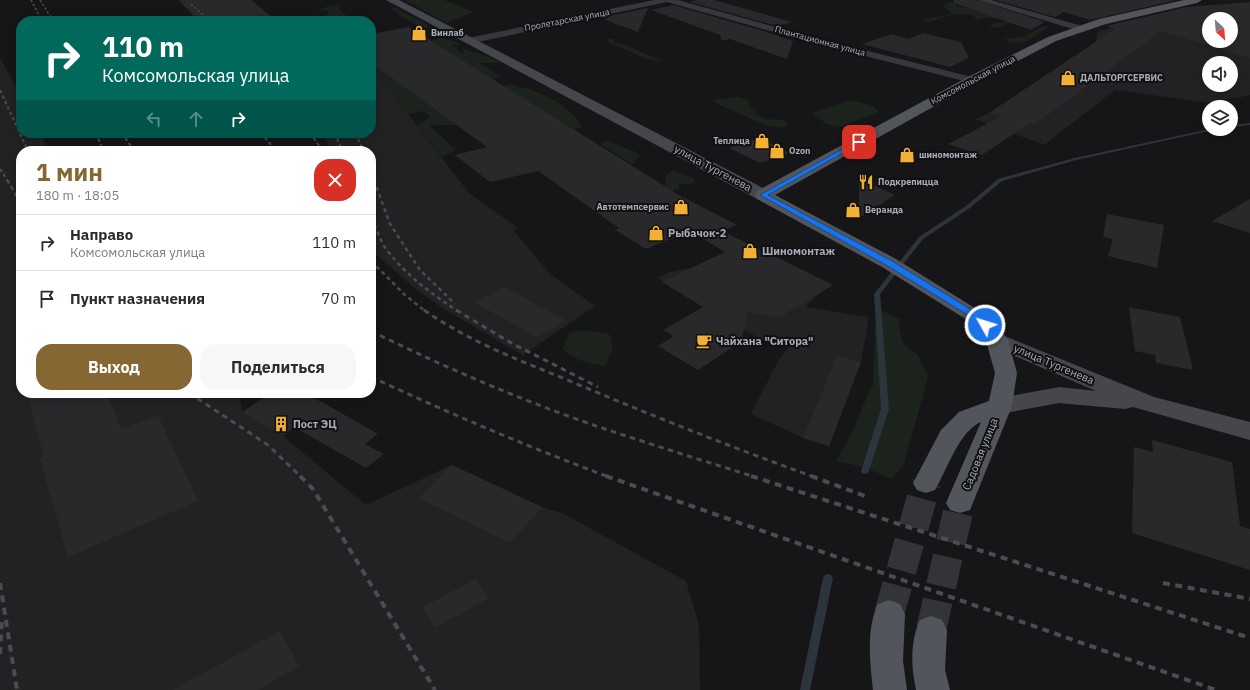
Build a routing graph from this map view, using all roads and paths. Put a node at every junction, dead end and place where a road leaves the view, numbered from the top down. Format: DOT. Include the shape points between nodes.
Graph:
graph roads {
  1 [pos="391,0"];
  2 [pos="668,0"];
  3 [pos="982,0"];
  4 [pos="1197,0"];
  5 [pos="1079,28"];
  6 [pos="468,41"];
  7 [pos="972,80"];
  8 [pos="763,195"];
  9 [pos="997,340"];
  10 [pos="1146,403"];
  11 [pos="1000,406"];
  12 [pos="1250,431"];
  13 [pos="926,483"];
  14 [pos="960,503"];
  15 [pos="888,614"];
  16 [pos="931,630"];
  17 [pos="890,690"];
  18 [pos="934,690"];
  1 -- 6 [label="main road, улица Тургенева"];
  2 -- 6 [label="street, Пролетарская улица"];
  2 -- 7 [label="street, Плантационная улица"];
  3 -- 5 [label="street"];
  4 -- 5 [label="main road, Комсомольская улица"];
  5 -- 7 [label="main road, Комсомольская улица"];
  6 -- 8 [label="main road, улица Тургенева"];
  7 -- 8 [label="main road, Комсомольская улица"];
  8 -- 9 [label="main road, улица Тургенева" via="889,263 972,314"];
  9 -- 10 [label="main road, улица Тургенева"];
  9 -- 11 [label="main road, Садовая улица" via="1006,373"];
  10 -- 11 [label="main road" via="1059,395"];
  10 -- 12 [label="main road, улица Тургенева"];
  11 -- 13 [label="main road, Садовая улица" via="968,418 950,436"];
  11 -- 14 [label="main road, Садовая улица"];
  15 -- 17 [label="main road" via="886,661"];
  16 -- 18 [label="main road" via="928,670"];
}
